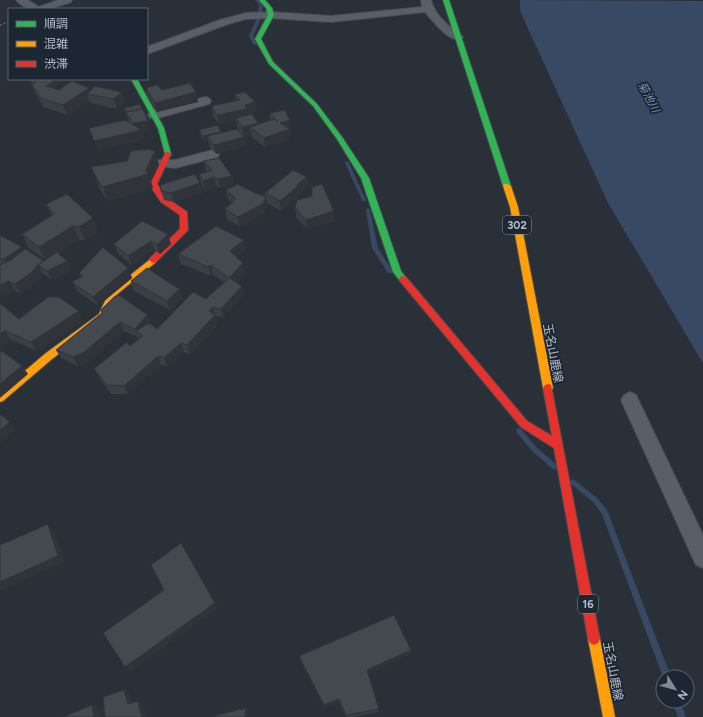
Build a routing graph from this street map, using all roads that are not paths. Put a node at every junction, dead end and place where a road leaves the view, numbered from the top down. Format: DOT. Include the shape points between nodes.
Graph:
graph roads {
  1 [pos="21,0"];
  2 [pos="67,0"];
  3 [pos="262,0"];
  4 [pos="446,0"];
  5 [pos="427,5"];
  6 [pos="33,8"];
  7 [pos="46,8"];
  8 [pos="271,15"];
  9 [pos="458,37"];
  10 [pos="148,51"];
  11 [pos="135,80"];
  12 [pos="204,101"];
  13 [pos="154,115"];
  14 [pos="212,154"];
  15 [pos="163,163"];
  16 [pos="0,398"];
  17 [pos="630,400"];
  18 [pos="558,445"];
  19 [pos="560,457"];
  20 [pos="703,558"];
  21 [pos="609,717"];
  1 -- 6 [label="street"];
  2 -- 7 [label="street"];
  3 -- 8 [label="street"];
  4 -- 9 [label="street, 玉名山鹿線 / 302"];
  5 -- 8 [label="street" via="331,19"];
  5 -- 9 [label="street" via="445,28"];
  8 -- 10 [label="street" via="255,15 224,22"];
  8 -- 18 [label="street" via="258,39 271,63 315,105 365,178 397,272 524,424"];
  9 -- 18 [label="street, 玉名山鹿線 / 302" via="514,207"];
  11 -- 13 [label="street"];
  12 -- 13 [label="street"];
  13 -- 15 [label="street" via="161,128 168,154"];
  14 -- 15 [label="street" via="175,164"];
  15 -- 16 [label="street" via="153,184 164,200 184,214 184,230 165,250 112,294 102,316 49,356"];
  17 -- 20 [label="street"];
  18 -- 19 [label="street, 玉名山鹿線 / 302"];
  19 -- 21 [label="street, 玉名山鹿線 / 16"];
}
